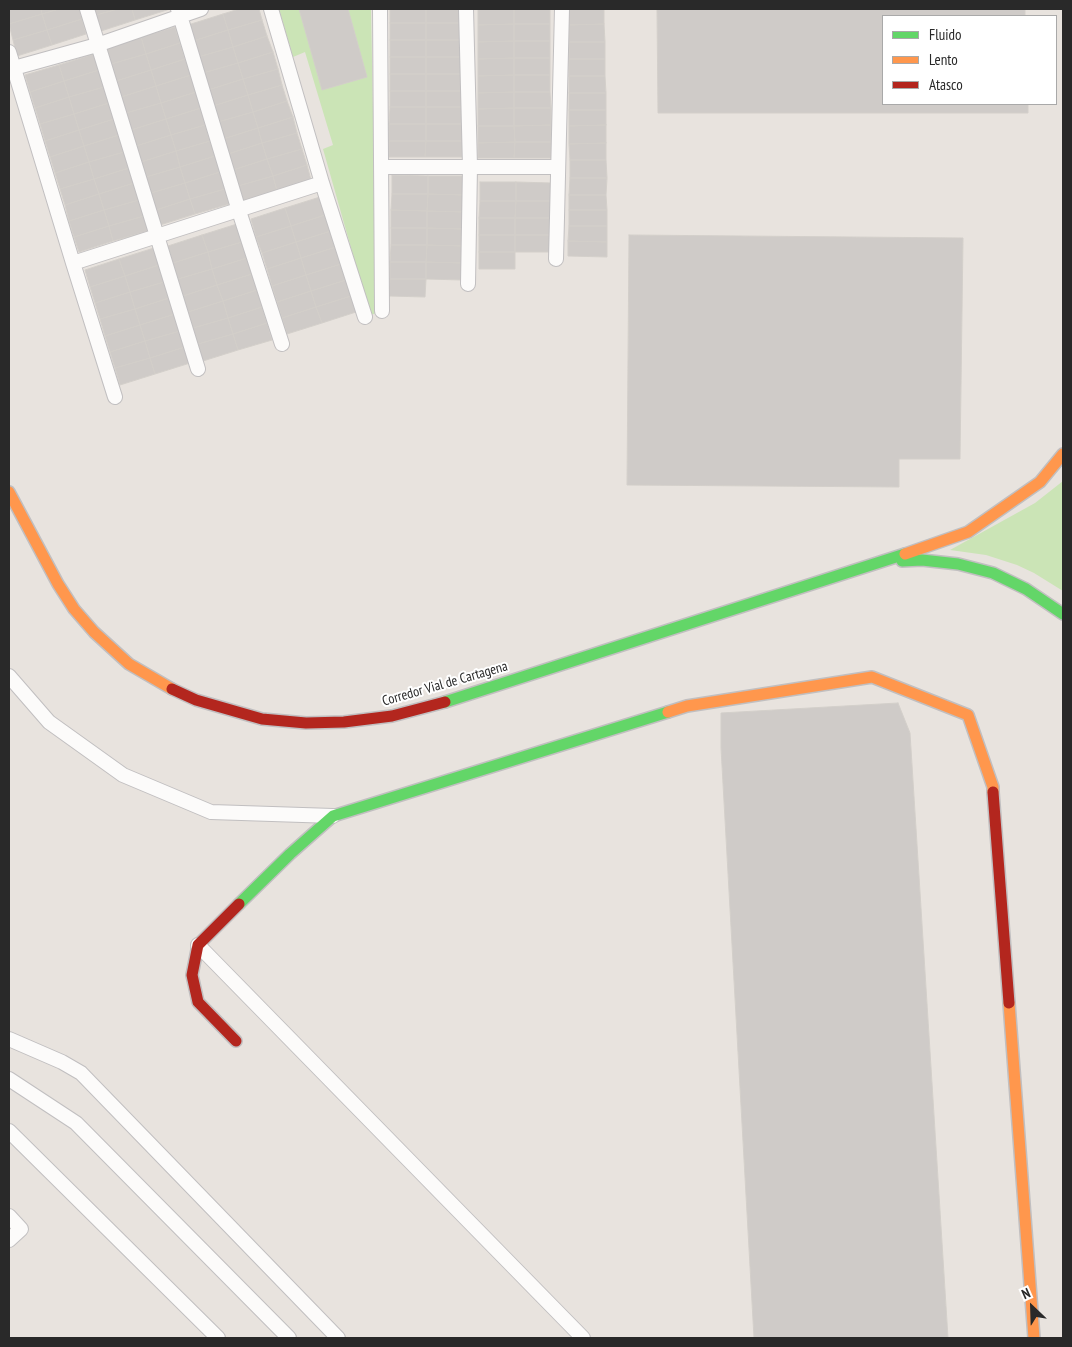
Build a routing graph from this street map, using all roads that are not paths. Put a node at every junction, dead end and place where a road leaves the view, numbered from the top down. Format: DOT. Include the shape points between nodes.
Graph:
graph roads {
  1 [pos="87,9"];
  2 [pos="201,9"];
  3 [pos="271,9"];
  4 [pos="380,9"];
  5 [pos="466,9"];
  6 [pos="562,9"];
  7 [pos="179,12"];
  8 [pos="97,44"];
  9 [pos="9,52"];
  10 [pos="14,68"];
  11 [pos="382,167"];
  12 [pos="470,167"];
  13 [pos="558,167"];
  14 [pos="322,183"];
  15 [pos="239,211"];
  16 [pos="158,237"];
  17 [pos="556,259"];
  18 [pos="73,263"];
  19 [pos="468,284"];
  20 [pos="382,311"];
  21 [pos="365,316"];
  22 [pos="282,344"];
  23 [pos="198,369"];
  24 [pos="115,396"];
  25 [pos="1063,454"];
  26 [pos="9,492"];
  27 [pos="886,561"];
  28 [pos="1063,614"];
  29 [pos="9,676"];
  30 [pos="333,816"];
  31 [pos="198,945"];
  32 [pos="9,1039"];
  33 [pos="236,1041"];
  34 [pos="9,1080"];
  35 [pos="9,1131"];
  36 [pos="9,1216"];
  37 [pos="9,1240"];
  38 [pos="218,1338"];
  39 [pos="289,1338"];
  40 [pos="338,1338"];
  41 [pos="583,1338"];
  42 [pos="1034,1338"];
  1 -- 8 [label="street"];
  2 -- 7 [label="street"];
  3 -- 14 [label="street"];
  4 -- 11 [label="street"];
  5 -- 12 [label="street"];
  6 -- 13 [label="street"];
  7 -- 8 [label="street"];
  7 -- 15 [label="street"];
  8 -- 10 [label="street"];
  8 -- 16 [label="street"];
  9 -- 10 [label="street"];
  10 -- 18 [label="street"];
  11 -- 12 [label="street"];
  11 -- 20 [label="street"];
  12 -- 13 [label="street"];
  12 -- 19 [label="street"];
  13 -- 17 [label="street"];
  14 -- 15 [label="street"];
  14 -- 21 [label="street"];
  15 -- 16 [label="street"];
  15 -- 22 [label="street"];
  16 -- 18 [label="street"];
  16 -- 23 [label="street"];
  18 -- 24 [label="street"];
  25 -- 27 [label="street, Corredor Vial de Cartagena" via="1040,482 968,532"];
  26 -- 27 [label="street, Corredor Vial de Cartagena" via="74,609 128,664 196,700 262,719 306,723 392,716 439,704"];
  27 -- 28 [label="street, Corredor Vial de Cartagena" via="958,564 993,574 1026,589"];
  29 -- 30 [label="street" via="49,722 123,775 211,812"];
  30 -- 31 [label="street"];
  30 -- 42 [label="street" via="687,706 755,695 872,677 968,715 993,787"];
  31 -- 33 [label="street" via="192,975 198,1002"];
  31 -- 41 [label="street"];
  32 -- 40 [label="street" via="81,1073"];
  34 -- 39 [label="street" via="76,1123"];
  35 -- 38 [label="street"];
  36 -- 37 [label="street" via="21,1229"];
}
